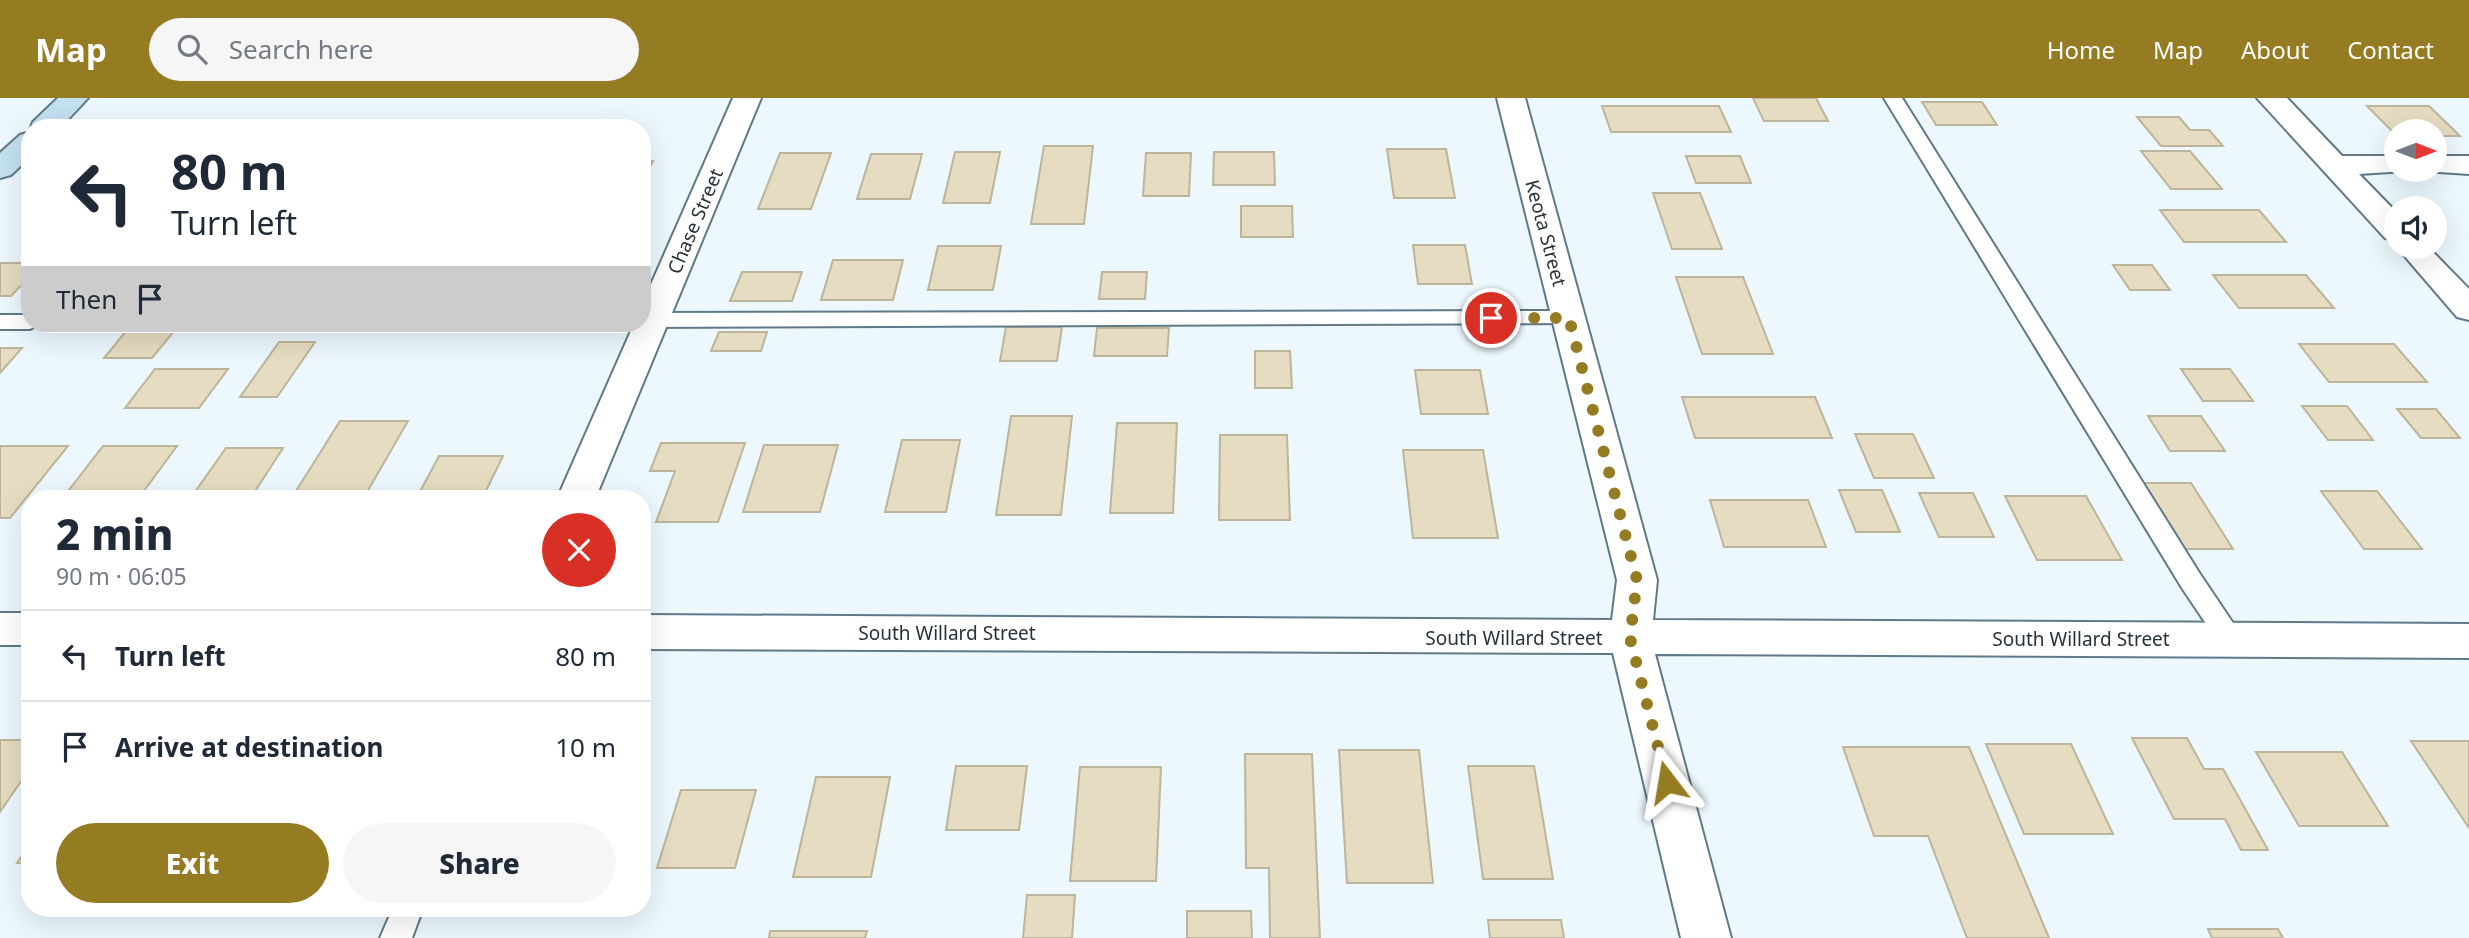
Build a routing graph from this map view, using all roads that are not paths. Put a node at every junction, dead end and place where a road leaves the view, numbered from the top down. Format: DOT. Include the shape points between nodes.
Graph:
graph roads {
  1 [pos="74,98"];
  2 [pos="747,98"];
  3 [pos="1511,98"];
  4 [pos="1893,98"];
  5 [pos="2271,98"];
  6 [pos="52,119"];
  7 [pos="21,149"];
  8 [pos="2,165"];
  9 [pos="2334,165"];
  10 [pos="2384,165"];
  11 [pos="2447,165"];
  12 [pos="2469,165"];
  13 [pos="2384,218"];
  14 [pos="2422,259"];
  15 [pos="2469,309"];
  16 [pos="651,311"];
  17 [pos="1569,318"];
  18 [pos="651,320"];
  19 [pos="0,322"];
  20 [pos="21,322"];
  21 [pos="642,333"];
  22 [pos="580,490"];
  23 [pos="0,629"];
  24 [pos="21,629"];
  25 [pos="651,632"];
  26 [pos="1630,638"];
  27 [pos="2230,639"];
  28 [pos="2469,641"];
  29 [pos="404,917"];
  30 [pos="396,938"];
  31 [pos="1706,938"];
  1 -- 6 [label="main road"];
  2 -- 16 [label="street, Chase Street"];
  3 -- 17 [label="street, Keota Street"];
  4 -- 27 [label="lane"];
  5 -- 9 [label="street"];
  7 -- 8 [label="main road"];
  9 -- 10 [label="street"];
  9 -- 13 [label="street"];
  11 -- 12 [label="street"];
  14 -- 15 [label="street"];
  17 -- 18 [label="lane"];
  17 -- 26 [label="street, Keota Street" via="1637,580"];
  19 -- 20 [label="lane"];
  21 -- 22 [label="street, Chase Street"];
  23 -- 24 [label="street"];
  25 -- 26 [label="street, South Willard Street"];
  26 -- 27 [label="street, South Willard Street"];
  26 -- 31 [label="street, Keota Street"];
  27 -- 28 [label="street, South Willard Street"];
  29 -- 30 [label="lane"];
}
